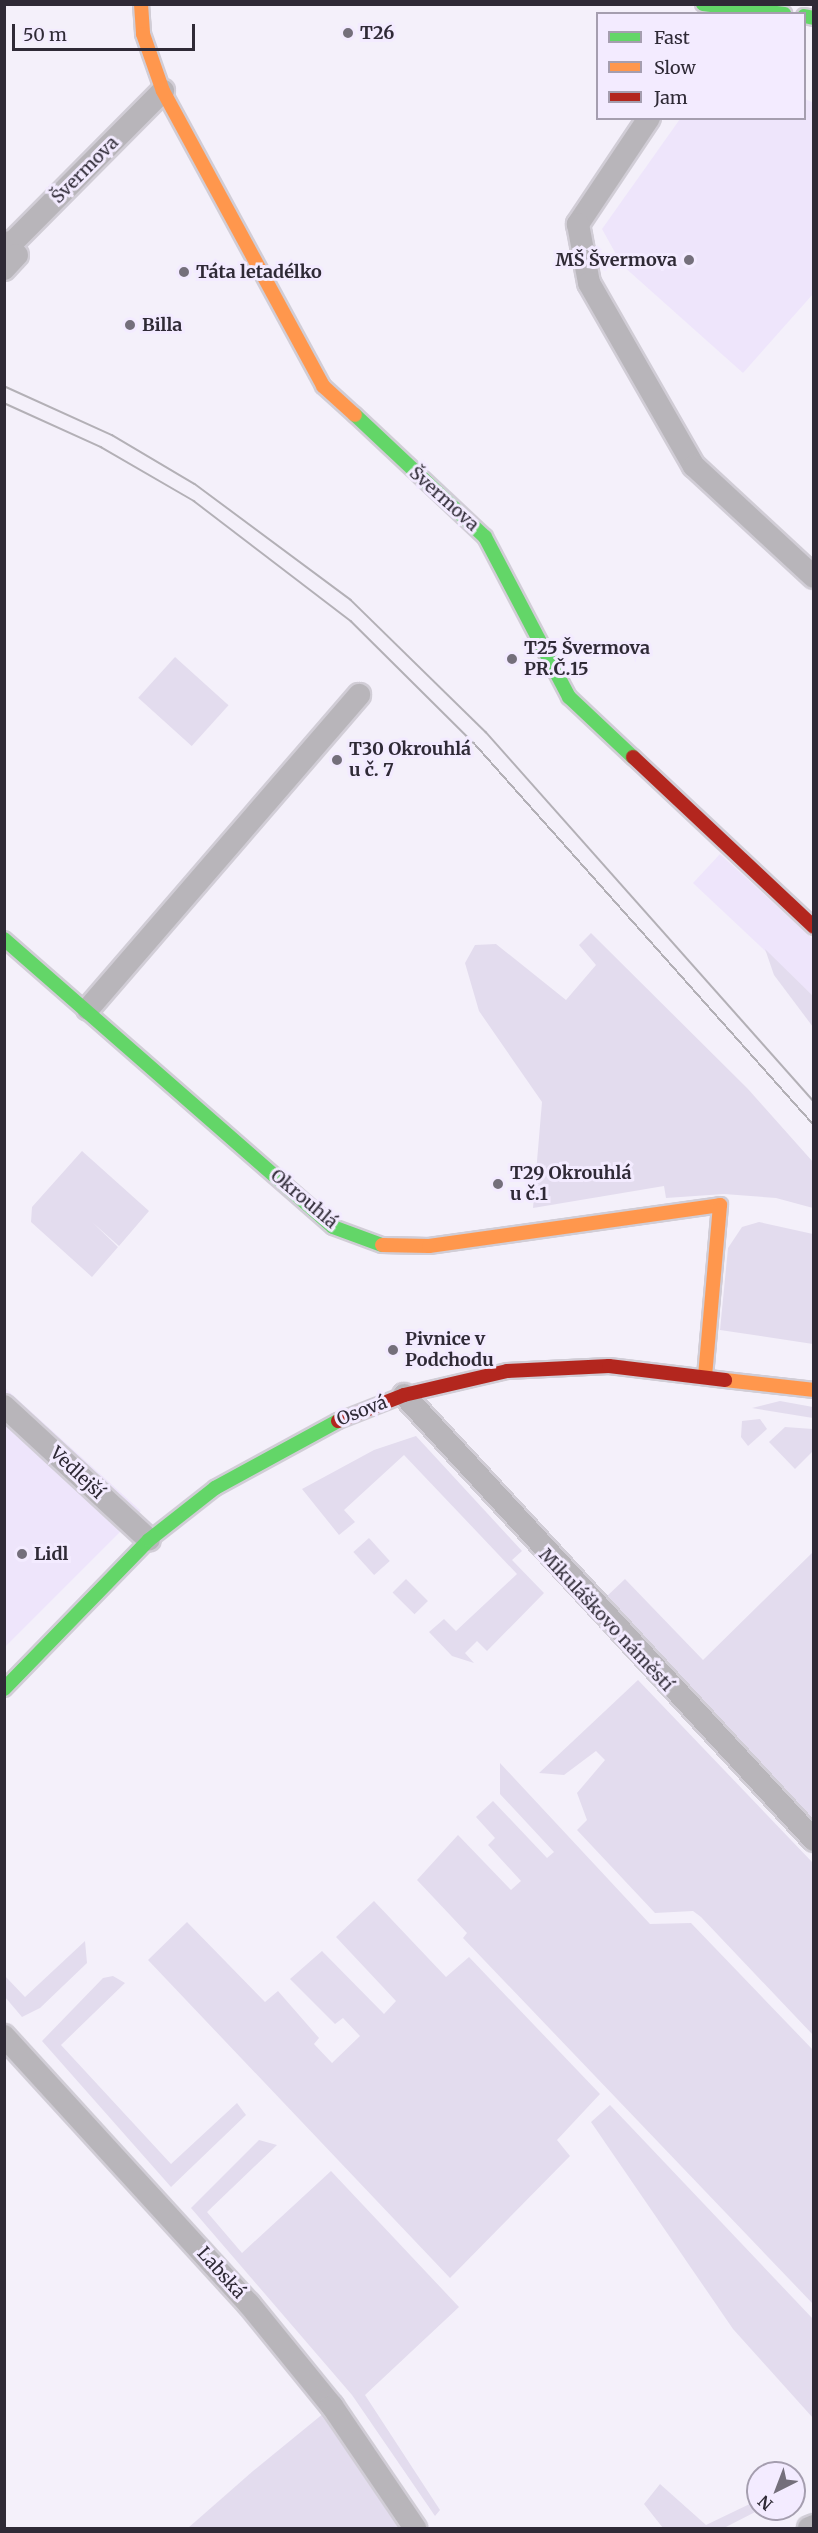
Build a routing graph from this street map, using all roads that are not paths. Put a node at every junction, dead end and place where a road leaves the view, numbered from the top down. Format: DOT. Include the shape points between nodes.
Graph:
graph roads {
  1 [pos="141,4"];
  2 [pos="704,5"];
  3 [pos="766,12"];
  4 [pos="163,91"];
  5 [pos="648,120"];
  6 [pos="9,256"];
  7 [pos="813,576"];
  8 [pos="359,695"];
  9 [pos="813,927"];
  10 [pos="4,939"];
  11 [pos="88,1009"];
  12 [pos="705,1376"];
  13 [pos="813,1390"];
  14 [pos="404,1395"];
  15 [pos="4,1407"];
  16 [pos="149,1540"];
  17 [pos="4,1689"];
  18 [pos="813,1840"];
  19 [pos="4,2036"];
  20 [pos="813,2526"];
  21 [pos="415,2529"];
  22 [pos="809,2529"];
  1 -- 4 [label="street, Švermova" via="143,34"];
  2 -- 3 [label="street"];
  4 -- 6 [label="street, Švermova" via="13,242"];
  4 -- 9 [label="street, Švermova" via="336,404 485,537 569,697"];
  5 -- 7 [label="street" via="578,224 589,283 694,466"];
  8 -- 11 [label="street"];
  10 -- 11 [label="street, Okrouhlá"];
  11 -- 12 [label="street, Okrouhlá" via="333,1227 386,1246 528,1236 720,1205"];
  12 -- 13 [label="street, Osová"];
  12 -- 14 [label="street, Osová" via="609,1366 507,1371"];
  14 -- 16 [label="street, Osová" via="311,1431 250,1465"];
  14 -- 18 [label="street, Mikuláškovo náměstí"];
  15 -- 16 [label="street, Vedlejší"];
  16 -- 17 [label="street, Osová"];
  19 -- 21 [label="street, Labská" via="249,2304 332,2406"];
  20 -- 22 [label="street"];
}
